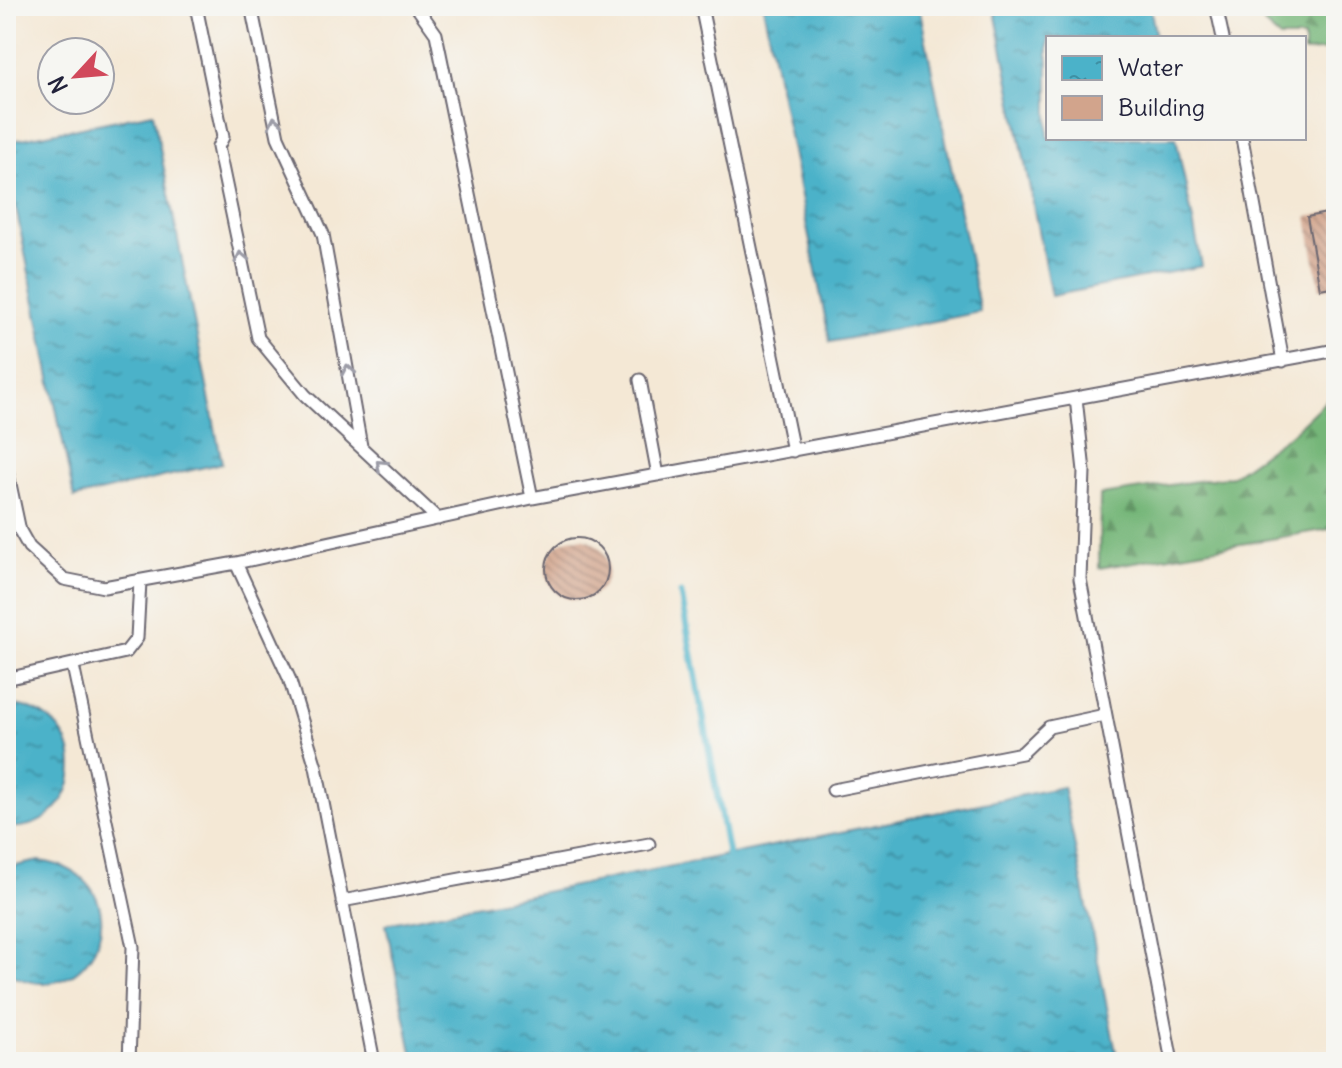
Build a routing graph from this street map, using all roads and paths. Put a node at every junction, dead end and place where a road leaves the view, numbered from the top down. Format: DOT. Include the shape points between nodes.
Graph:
graph roads {
  1 [pos="196,6"];
  2 [pos="251,6"];
  3 [pos="416,6"];
  4 [pos="701,6"];
  5 [pos="1216,6"];
  6 [pos="1223,36"];
  7 [pos="1242,140"];
  8 [pos="1336,350"];
  9 [pos="1283,361"];
  10 [pos="640,380"];
  11 [pos="1076,398"];
  12 [pos="361,447"];
  13 [pos="793,451"];
  14 [pos="7,471"];
  15 [pos="658,475"];
  16 [pos="532,498"];
  17 [pos="438,519"];
  18 [pos="236,563"];
  19 [pos="140,581"];
  20 [pos="73,666"];
  21 [pos="6,679"];
  22 [pos="1105,715"];
  23 [pos="833,790"];
  24 [pos="649,844"];
  25 [pos="342,901"];
  26 [pos="129,1062"];
  27 [pos="374,1062"];
  28 [pos="1172,1062"];
  12 -- 1 [label="lane, one-way" via="305,395 258,338 218,147 223,137"];
  12 -- 2 [label="lane, one-way" via="323,234 278,137"];
  3 -- 16 [label="lane" via="436,34"];
  4 -- 13 [label="lane"];
  5 -- 6 [label="lane"];
  7 -- 9 [label="lane"];
  8 -- 9 [label="lane"];
  9 -- 11 [label="lane"];
  10 -- 15 [label="lane"];
  11 -- 13 [label="lane"];
  11 -- 22 [label="lane" via="1084,471 1080,579"];
  17 -- 12 [label="lane, one-way"];
  13 -- 15 [label="lane"];
  14 -- 19 [label="lane" via="20,531 45,565 64,579 104,587"];
  15 -- 16 [label="lane"];
  16 -- 17 [label="lane"];
  17 -- 18 [label="lane"];
  18 -- 19 [label="lane"];
  18 -- 25 [label="lane" via="289,678 316,767"];
  19 -- 20 [label="lane" via="137,638 126,652"];
  20 -- 21 [label="lane"];
  20 -- 26 [label="lane" via="133,947"];
  22 -- 23 [label="lane" via="1049,727 1022,753"];
  22 -- 28 [label="lane"];
  24 -- 25 [label="lane"];
  25 -- 27 [label="lane"];
}
